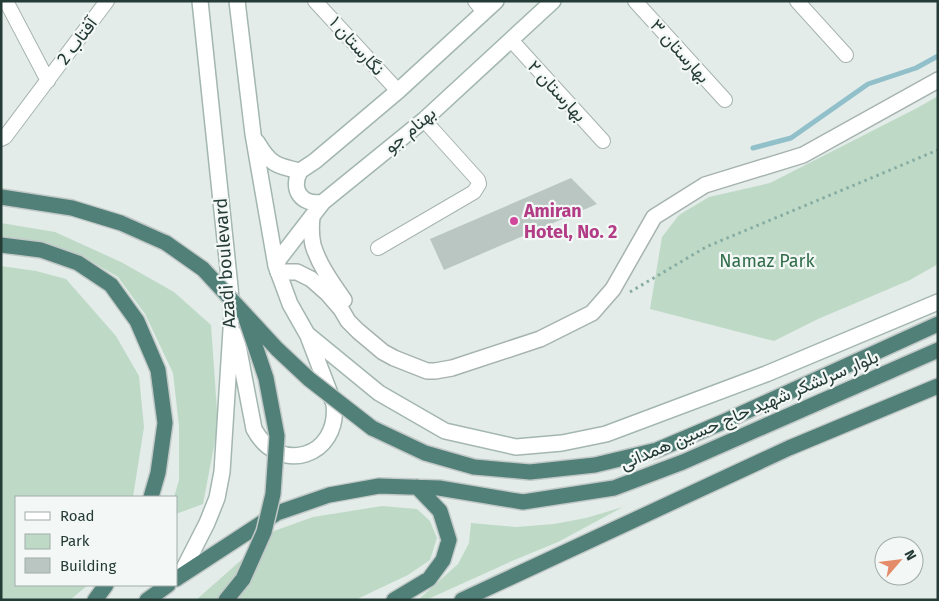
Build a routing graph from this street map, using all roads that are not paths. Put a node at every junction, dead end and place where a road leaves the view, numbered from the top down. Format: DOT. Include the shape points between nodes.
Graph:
graph roads {
  1 [pos="6,1"];
  2 [pos="107,1"];
  3 [pos="200,1"];
  4 [pos="238,1"];
  5 [pos="316,1"];
  6 [pos="496,1"];
  7 [pos="553,1"];
  8 [pos="635,1"];
  9 [pos="797,1"];
  10 [pos="480,6"];
  11 [pos="511,40"];
  12 [pos="846,55"];
  13 [pos="938,80"];
  14 [pos="48,81"];
  15 [pos="398,91"];
  16 [pos="725,100"];
  17 [pos="424,120"];
  18 [pos="253,134"];
  19 [pos="1,139"];
  20 [pos="603,141"];
  21 [pos="300,171"];
  22 [pos="1,197"];
  23 [pos="323,202"];
  24 [pos="312,217"];
  25 [pos="1,245"];
  26 [pos="378,248"];
  27 [pos="277,269"];
  28 [pos="938,302"];
  29 [pos="238,313"];
  30 [pos="938,324"];
  31 [pos="307,334"];
  32 [pos="938,350"];
  33 [pos="491,356"];
  34 [pos="938,386"];
  35 [pos="417,487"];
  36 [pos="151,496"];
  37 [pos="178,575"];
  38 [pos="178,578"];
  39 [pos="105,586"];
  40 [pos="167,586"];
  41 [pos="95,600"];
  42 [pos="147,600"];
  43 [pos="226,600"];
  44 [pos="394,600"];
  45 [pos="462,600"];
  1 -- 14 [label="street"];
  2 -- 14 [label="street, آفتاب 2"];
  3 -- 29 [label="main road, Azadi boulevard" via="230,287"];
  4 -- 18 [label="main road"];
  5 -- 15 [label="street, نگارستان ۱"];
  6 -- 10 [label="main road"];
  7 -- 11 [label="main road, بهنام جو"];
  8 -- 16 [label="street, بهارستان ۳"];
  9 -- 12 [label="street"];
  10 -- 15 [label="main road"];
  11 -- 17 [label="main road, بهنام جو"];
  11 -- 20 [label="street, بهارستان ۲"];
  13 -- 33 [label="main road" via="803,155 705,185 654,217 613,289 592,313 540,339"];
  14 -- 19 [label="street, آفتاب 2"];
  15 -- 21 [label="main road"];
  17 -- 23 [label="main road, بهنام جو"];
  17 -- 26 [label="street" via="479,184 474,192"];
  18 -- 21 [label="main road" via="265,156 280,166"];
  18 -- 27 [label="main road"];
  21 -- 23 [label="main road" via="296,183 300,195 310,202"];
  22 -- 29 [label="highway, bridge" via="72,208 121,223 166,243 203,269"];
  23 -- 24 [label="main road, بهنام جو"];
  24 -- 27 [label="main road, بهنام جو" via="279,259"];
  24 -- 33 [label="main road" via="313,244 319,261 357,318 376,337 393,350 414,359 441,364"];
  25 -- 36 [label="highway" via="41,250 78,263 111,285 137,321 158,370 165,423"];
  27 -- 31 [label="main road" via="290,304"];
  27 -- 33 [label="main road" via="297,272 311,279 328,294 358,331 394,358 435,371"];
  28 -- 31 [label="main road" via="766,374 606,434 562,443 516,447 445,431 380,394"];
  29 -- 30 [label="highway, bridge" via="309,379 372,428 425,453 474,467 530,472 595,465 657,450"];
  29 -- 31 [label="main road" via="254,429 258,438 273,451 292,456 312,452 326,440 334,423 334,404"];
  29 -- 37 [label="main road, Azadi boulevard" via="217,498"];
  29 -- 43 [label="highway, bridge" via="266,378 278,436 273,494 264,532 243,579"];
  32 -- 35 [label="highway, بلوار سرلشکر شهید حاج حسین همدانی" via="683,462 614,488 523,502"];
  34 -- 45 [label="highway" via="789,448"];
  35 -- 38 [label="highway, بلوار سرلشکر شهید حاج حسین همدانی" via="379,486 329,495 277,513"];
  35 -- 44 [label="highway" via="440,511 449,540 443,560 429,579"];
  39 -- 41 [label="highway"];
  40 -- 42 [label="highway, بلوار سرلشکر شهید حاج حسین همدانی"];
}
